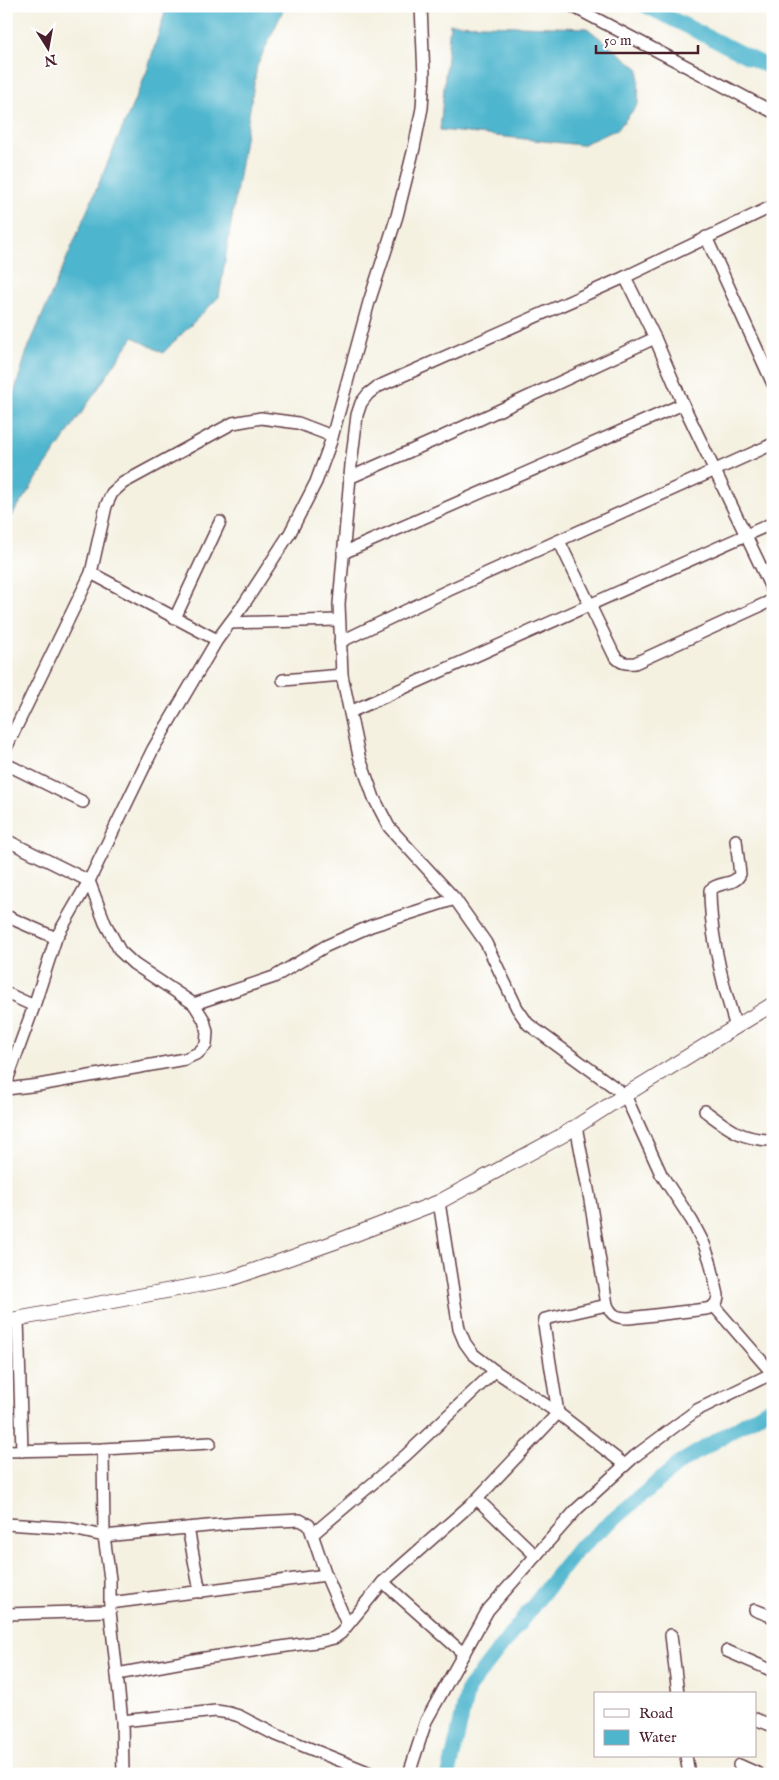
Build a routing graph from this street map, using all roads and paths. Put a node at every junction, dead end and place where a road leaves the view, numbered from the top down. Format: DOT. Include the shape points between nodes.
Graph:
graph roads {
  1 [pos="421,6"];
  2 [pos="572,6"];
  3 [pos="773,112"];
  4 [pos="771,210"];
  5 [pos="706,237"];
  6 [pos="625,276"];
  7 [pos="655,338"];
  8 [pos="773,384"];
  9 [pos="683,404"];
  10 [pos="332,439"];
  11 [pos="773,444"];
  12 [pos="353,445"];
  13 [pos="714,470"];
  14 [pos="350,478"];
  15 [pos="220,522"];
  16 [pos="773,523"];
  17 [pos="745,535"];
  18 [pos="559,541"];
  19 [pos="343,552"];
  20 [pos="91,574"];
  21 [pos="773,592"];
  22 [pos="773,600"];
  23 [pos="589,605"];
  24 [pos="175,618"];
  25 [pos="338,620"];
  26 [pos="230,622"];
  27 [pos="217,640"];
  28 [pos="340,642"];
  29 [pos="342,675"];
  30 [pos="283,680"];
  31 [pos="350,712"];
  32 [pos="6,748"];
  33 [pos="6,764"];
  34 [pos="83,802"];
  35 [pos="6,840"];
  36 [pos="736,840"];
  37 [pos="89,881"];
  38 [pos="455,900"];
  39 [pos="6,916"];
  40 [pos="56,938"];
  41 [pos="6,993"];
  42 [pos="194,1004"];
  43 [pos="773,1004"];
  44 [pos="34,1006"];
  45 [pos="736,1027"];
  46 [pos="6,1083"];
  47 [pos="6,1089"];
  48 [pos="625,1094"];
  49 [pos="705,1111"];
  50 [pos="576,1126"];
  51 [pos="773,1140"];
  52 [pos="439,1202"];
  53 [pos="607,1305"];
  54 [pos="714,1306"];
  55 [pos="12,1320"];
  56 [pos="494,1370"];
  57 [pos="772,1373"];
  58 [pos="558,1413"];
  59 [pos="210,1442"];
  60 [pos="103,1449"];
  61 [pos="6,1451"];
  62 [pos="22,1451"];
  63 [pos="625,1465"];
  64 [pos="477,1499"];
  65 [pos="6,1524"];
  66 [pos="188,1528"];
  67 [pos="313,1534"];
  68 [pos="104,1536"];
  69 [pos="536,1556"];
  70 [pos="326,1575"];
  71 [pos="383,1582"];
  72 [pos="200,1592"];
  73 [pos="110,1607"];
  74 [pos="755,1610"];
  75 [pos="6,1614"];
  76 [pos="773,1618"];
  77 [pos="347,1624"];
  78 [pos="671,1635"];
  79 [pos="727,1651"];
  80 [pos="464,1654"];
  81 [pos="773,1671"];
  82 [pos="116,1674"];
  83 [pos="678,1692"];
  84 [pos="756,1719"];
  85 [pos="122,1721"];
  86 [pos="773,1726"];
  87 [pos="686,1758"];
  88 [pos="739,1765"];
  89 [pos="123,1774"];
  90 [pos="373,1774"];
  91 [pos="409,1774"];
  92 [pos="689,1774"];
  93 [pos="759,1774"];
  1 -- 10 [label="street" via="424,76 414,148"];
  2 -- 3 [label="street"];
  4 -- 5 [label="street"];
  5 -- 6 [label="street"];
  5 -- 8 [label="street"];
  6 -- 7 [label="street"];
  6 -- 12 [label="street" via="377,387 361,403"];
  7 -- 9 [label="street"];
  7 -- 14 [label="street"];
  9 -- 13 [label="street"];
  9 -- 19 [label="street"];
  10 -- 12 [label="street"];
  10 -- 20 [label="street" via="298,423 261,418 233,424 123,483 106,506"];
  10 -- 26 [label="street" via="316,482 290,533"];
  11 -- 13 [label="street"];
  12 -- 14 [label="street"];
  13 -- 17 [label="street"];
  13 -- 18 [label="street"];
  14 -- 19 [label="street"];
  15 -- 24 [label="street"];
  16 -- 17 [label="street"];
  17 -- 21 [label="street"];
  17 -- 23 [label="street"];
  18 -- 23 [label="street"];
  18 -- 28 [label="street"];
  19 -- 25 [label="street"];
  20 -- 24 [label="street"];
  20 -- 32 [label="street"];
  22 -- 23 [label="street" via="635,663 625,664 614,655"];
  23 -- 31 [label="street"];
  24 -- 27 [label="street"];
  25 -- 26 [label="street"];
  25 -- 28 [label="street"];
  26 -- 27 [label="street"];
  27 -- 37 [label="street" via="153,749"];
  28 -- 29 [label="street"];
  29 -- 30 [label="street"];
  29 -- 31 [label="street"];
  31 -- 38 [label="street" via="359,756 389,828"];
  33 -- 34 [label="street"];
  35 -- 37 [label="street"];
  36 -- 45 [label="street" via="738,878 710,890 716,949"];
  37 -- 40 [label="street"];
  37 -- 42 [label="street" via="105,923 120,950 134,964"];
  38 -- 42 [label="street" via="371,926 326,946 274,976"];
  38 -- 48 [label="street" via="486,944 528,1024"];
  39 -- 40 [label="street"];
  40 -- 44 [label="street"];
  41 -- 44 [label="street"];
  42 -- 47 [label="street" via="204,1020 206,1046 186,1059"];
  43 -- 45 [label="street"];
  44 -- 46 [label="street"];
  45 -- 48 [label="street"];
  48 -- 50 [label="street"];
  48 -- 54 [label="street" via="661,1174 704,1244 718,1295"];
  49 -- 51 [label="street" via="735,1133"];
  50 -- 52 [label="street"];
  50 -- 53 [label="street"];
  52 -- 55 [label="street" via="230,1279"];
  52 -- 56 [label="street" via="459,1329 473,1354"];
  53 -- 54 [label="street" via="618,1318"];
  53 -- 58 [label="street" via="545,1319"];
  54 -- 57 [label="street"];
  55 -- 62 [label="street"];
  56 -- 58 [label="street"];
  56 -- 67 [label="street" via="405,1456"];
  57 -- 63 [label="street" via="697,1410"];
  58 -- 63 [label="street"];
  58 -- 64 [label="street"];
  59 -- 60 [label="street"];
  60 -- 62 [label="street"];
  60 -- 68 [label="street"];
  61 -- 62 [label="street"];
  63 -- 69 [label="street" via="577,1509"];
  64 -- 69 [label="street"];
  64 -- 71 [label="street"];
  65 -- 68 [label="street" via="68,1528"];
  66 -- 67 [label="street" via="300,1520 310,1525"];
  66 -- 68 [label="street"];
  66 -- 72 [label="street"];
  67 -- 70 [label="street"];
  68 -- 73 [label="street"];
  69 -- 80 [label="street" via="488,1610"];
  70 -- 72 [label="street"];
  70 -- 77 [label="street"];
  71 -- 77 [label="street"];
  71 -- 80 [label="street"];
  72 -- 73 [label="street"];
  73 -- 75 [label="street"];
  73 -- 82 [label="street"];
  74 -- 76 [label="street"];
  77 -- 82 [label="street" via="334,1638 322,1641"];
  78 -- 83 [label="street"];
  79 -- 81 [label="street"];
  80 -- 91 [label="street" via="426,1721"];
  82 -- 85 [label="street"];
  84 -- 86 [label="street"];
  85 -- 89 [label="street"];
  85 -- 90 [label="street" via="216,1711 229,1713"];
  87 -- 92 [label="street"];
  88 -- 93 [label="street"];
}
